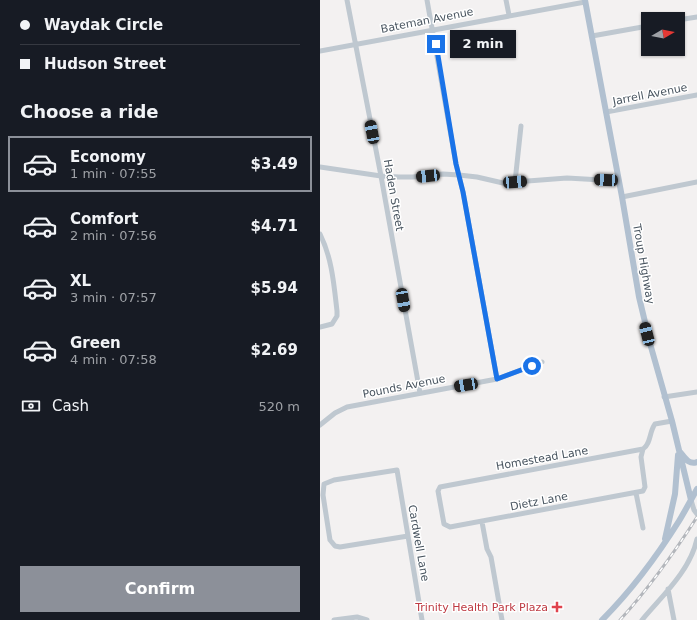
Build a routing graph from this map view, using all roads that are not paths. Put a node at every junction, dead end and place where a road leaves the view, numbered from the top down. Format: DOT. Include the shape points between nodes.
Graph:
graph roads {
  1 [pos="347,0"];
  2 [pos="427,0"];
  3 [pos="506,0"];
  4 [pos="585,1"];
  5 [pos="509,15"];
  6 [pos="697,17"];
  7 [pos="685,19"];
  8 [pos="641,27"];
  9 [pos="433,29"];
  10 [pos="592,36"];
  11 [pos="356,44"];
  12 [pos="320,51"];
  13 [pos="697,95"];
  14 [pos="606,112"];
  15 [pos="521,126"];
  16 [pos="320,167"];
  17 [pos="459,175"];
  18 [pos="381,176"];
  19 [pos="619,181"];
  20 [pos="515,182"];
  21 [pos="697,182"];
  22 [pos="622,197"];
  23 [pos="320,234"];
  24 [pos="320,327"];
  25 [pos="542,362"];
  26 [pos="497,379"];
  27 [pos="697,392"];
  28 [pos="420,394"];
  29 [pos="664,397"];
  30 [pos="672,421"];
  31 [pos="320,426"];
  32 [pos="643,449"];
  33 [pos="679,450"];
  34 [pos="697,462"];
  35 [pos="697,489"];
  36 [pos="636,493"];
  37 [pos="691,500"];
  38 [pos="697,514"];
  39 [pos="482,522"];
  40 [pos="446,526"];
  41 [pos="643,528"];
  42 [pos="408,536"];
  43 [pos="697,539"];
  44 [pos="664,542"];
  45 [pos="668,589"];
  46 [pos="334,620"];
  47 [pos="366,620"];
  48 [pos="422,620"];
  49 [pos="502,620"];
  50 [pos="602,620"];
  51 [pos="642,620"];
  52 [pos="674,620"];
  1 -- 11 [label="street, Haden Street"];
  2 -- 9 [label="street"];
  3 -- 5 [label="street"];
  4 -- 5 [label="street, Bateman Avenue"];
  4 -- 10 [label="main road, Troup Highway"];
  5 -- 9 [label="street, Bateman Avenue"];
  6 -- 7 [label="street"];
  8 -- 10 [label="street"];
  9 -- 11 [label="street, Bateman Avenue"];
  9 -- 17 [label="street"];
  10 -- 14 [label="main road, Troup Highway"];
  11 -- 12 [label="street, Bateman Avenue"];
  11 -- 18 [label="street, Haden Street"];
  13 -- 14 [label="street, Jarrell Avenue"];
  14 -- 19 [label="main road, Troup Highway"];
  15 -- 20 [label="street"];
  16 -- 18 [label="street"];
  17 -- 18 [label="street"];
  17 -- 20 [label="street" via="503,183"];
  17 -- 26 [label="street"];
  18 -- 28 [label="street, Haden Street"];
  19 -- 20 [label="street" via="567,178"];
  19 -- 22 [label="main road, Troup Highway"];
  21 -- 22 [label="street"];
  22 -- 29 [label="main road, Troup Highway" via="643,316"];
  23 -- 24 [label="street" via="332,269 337,311 332,324"];
  25 -- 26 [label="street, Pounds Avenue"];
  26 -- 28 [label="street, Pounds Avenue"];
  27 -- 29 [label="street"];
  28 -- 31 [label="street, Pounds Avenue" via="347,408 335,413"];
  29 -- 30 [label="main road, Troup Highway"];
  30 -- 32 [label="street" via="655,424 648,444"];
  30 -- 33 [label="main road, Troup Highway"];
  32 -- 36 [label="street" via="641,460 645,489"];
  32 -- 40 [label="street, Homestead Lane" via="442,486 438,491 443,522"];
  33 -- 34 [label="main road" via="689,462"];
  33 -- 37 [label="main road, Troup Highway"];
  33 -- 44 [label="main road" via="675,494"];
  35 -- 37 [label="main road"];
  36 -- 39 [label="street, Dietz Lane"];
  36 -- 41 [label="street"];
  37 -- 38 [label="street"];
  37 -- 44 [label="main road"];
  39 -- 40 [label="street, Dietz Lane"];
  39 -- 49 [label="street"];
  42 -- 42 [label="street, Cardwell Lane" via="397,470 334,480 324,485 323,495 333,545 340,547"];
  42 -- 48 [label="street, Cardwell Lane"];
  43 -- 45 [label="street" via="692,556"];
  44 -- 50 [label="main road"];
  45 -- 51 [label="street"];
  45 -- 52 [label="street"];
  46 -- 47 [label="street" via="357,617"];
}
